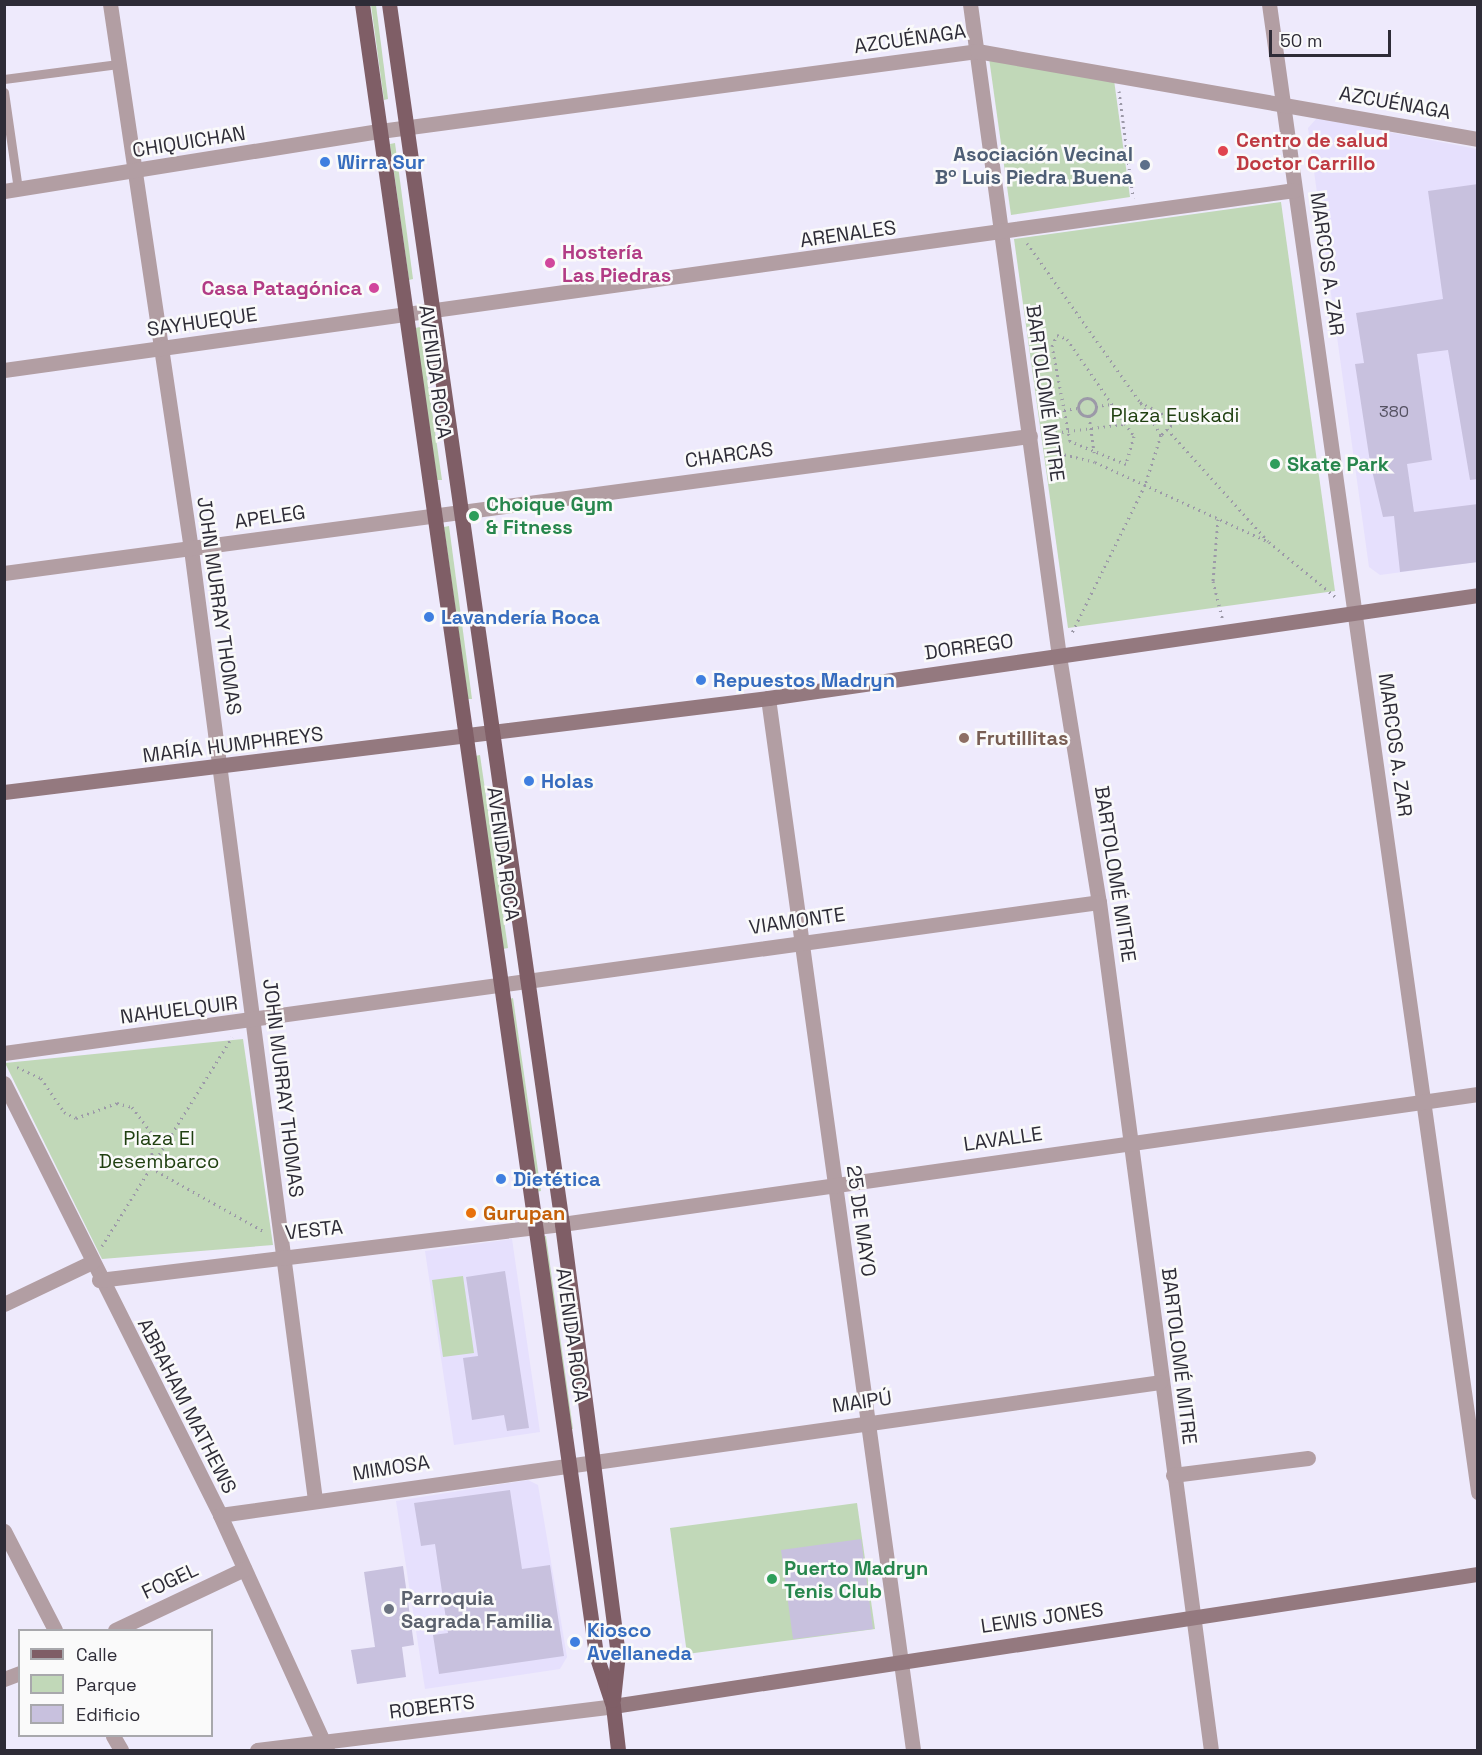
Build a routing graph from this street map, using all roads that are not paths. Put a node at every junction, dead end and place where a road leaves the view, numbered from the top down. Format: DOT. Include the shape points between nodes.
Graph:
graph roads {
  1 [pos="110,4"];
  2 [pos="362,4"];
  3 [pos="389,4"];
  4 [pos="970,4"];
  5 [pos="1269,4"];
  6 [pos="977,51"];
  7 [pos="118,64"];
  8 [pos="4,79"];
  9 [pos="4,92"];
  10 [pos="1283,104"];
  11 [pos="407,129"];
  12 [pos="380,131"];
  13 [pos="1478,139"];
  14 [pos="134,172"];
  15 [pos="11,190"];
  16 [pos="1295,190"];
  17 [pos="1002,235"];
  18 [pos="435,310"];
  19 [pos="406,315"];
  20 [pos="163,349"];
  21 [pos="4,370"];
  22 [pos="1030,441"];
  23 [pos="465,511"];
  24 [pos="434,516"];
  25 [pos="191,549"];
  26 [pos="4,573"];
  27 [pos="1478,595"];
  28 [pos="1355,612"];
  29 [pos="1059,656"];
  30 [pos="768,698"];
  31 [pos="493,734"];
  32 [pos="466,737"];
  33 [pos="219,769"];
  34 [pos="4,792"];
  35 [pos="1099,902"];
  36 [pos="801,941"];
  37 [pos="526,982"];
  38 [pos="501,986"];
  39 [pos="247,1023"];
  40 [pos="9,1059"];
  41 [pos="4,1083"];
  42 [pos="1478,1094"];
  43 [pos="1423,1102"];
  44 [pos="1131,1142"];
  45 [pos="835,1185"];
  46 [pos="562,1224"];
  47 [pos="535,1227"];
  48 [pos="283,1248"];
  49 [pos="92,1262"];
  50 [pos="99,1280"];
  51 [pos="4,1304"];
  52 [pos="1160,1382"];
  53 [pos="868,1423"];
  54 [pos="1308,1458"];
  55 [pos="590,1459"];
  56 [pos="569,1462"];
  57 [pos="1173,1475"];
  58 [pos="1478,1492"];
  59 [pos="315,1500"];
  60 [pos="220,1515"];
  61 [pos="4,1531"];
  62 [pos="244,1569"];
  63 [pos="1478,1574"];
  64 [pos="1193,1617"];
  65 [pos="54,1629"];
  66 [pos="117,1629"];
  67 [pos="900,1660"];
  68 [pos="613,1706"];
  69 [pos="326,1746"];
  70 [pos="257,1750"];
  71 [pos="618,1750"];
  72 [pos="913,1750"];
  73 [pos="1211,1750"];
  1 -- 7 [label="street, JOHN MURRAY THOMAS"];
  2 -- 12 [label="main road, AVENIDA ROCA"];
  3 -- 11 [label="main road, AVENIDA ROCA"];
  4 -- 6 [label="street, BARTOLOMÉ MITRE"];
  5 -- 10 [label="street, MARCOS A. ZAR"];
  6 -- 10 [label="street, AZCUÉNAGA"];
  6 -- 11 [label="street, AZCUÉNAGA"];
  6 -- 17 [label="street, BARTOLOMÉ MITRE"];
  7 -- 8 [label="lane"];
  7 -- 14 [label="street, JOHN MURRAY THOMAS"];
  9 -- 15 [label="lane"];
  10 -- 13 [label="street, AZCUÉNAGA"];
  10 -- 16 [label="street, MARCOS A. ZAR"];
  11 -- 12 [label="street, AZCUÉNAGA"];
  11 -- 18 [label="main road, AVENIDA ROCA"];
  12 -- 14 [label="street, CHIQUICHAN"];
  12 -- 19 [label="main road, AVENIDA ROCA"];
  14 -- 15 [label="street, CHIQUICHAN"];
  14 -- 20 [label="street, JOHN MURRAY THOMAS"];
  16 -- 17 [label="street, ARENALES"];
  16 -- 28 [label="street, MARCOS A. ZAR"];
  17 -- 18 [label="street, ARENALES"];
  17 -- 22 [label="street, BARTOLOMÉ MITRE"];
  18 -- 19 [label="street, ARENALES"];
  18 -- 23 [label="main road, AVENIDA ROCA"];
  19 -- 20 [label="street, SAYHUEQUE"];
  19 -- 24 [label="main road, AVENIDA ROCA"];
  20 -- 21 [label="street, SAYHUEQUE"];
  20 -- 25 [label="street, JOHN MURRAY THOMAS"];
  22 -- 23 [label="street, CHARCAS"];
  22 -- 29 [label="street, BARTOLOMÉ MITRE"];
  23 -- 24 [label="street, CHARCAS"];
  23 -- 31 [label="main road, AVENIDA ROCA"];
  24 -- 25 [label="street, APELEG"];
  24 -- 32 [label="main road, AVENIDA ROCA"];
  25 -- 26 [label="street, APELEG"];
  25 -- 33 [label="street, JOHN MURRAY THOMAS"];
  27 -- 28 [label="main road, DORREGO"];
  28 -- 29 [label="main road, DORREGO"];
  28 -- 43 [label="street, MARCOS A. ZAR"];
  29 -- 30 [label="main road, DORREGO"];
  29 -- 35 [label="street, BARTOLOMÉ MITRE"];
  30 -- 31 [label="main road, DORREGO"];
  30 -- 36 [label="street, 25 DE MAYO"];
  31 -- 32 [label="main road, DORREGO"];
  31 -- 37 [label="main road, AVENIDA ROCA"];
  32 -- 33 [label="main road, MARÍA HUMPHREYS"];
  32 -- 38 [label="main road, AVENIDA ROCA"];
  33 -- 34 [label="main road, MARÍA HUMPHREYS"];
  33 -- 39 [label="street, JOHN MURRAY THOMAS"];
  35 -- 36 [label="street, VIAMONTE"];
  35 -- 44 [label="street, BARTOLOMÉ MITRE"];
  36 -- 37 [label="street, VIAMONTE"];
  36 -- 45 [label="street, 25 DE MAYO"];
  37 -- 38 [label="street, VIAMONTE"];
  37 -- 46 [label="main road, AVENIDA ROCA"];
  38 -- 39 [label="street, NAHUELQUIR"];
  38 -- 47 [label="main road, AVENIDA ROCA"];
  39 -- 40 [label="street, NAHUELQUIR"];
  39 -- 48 [label="street, JOHN MURRAY THOMAS"];
  41 -- 49 [label="street, ABRAHAM MATHEWS"];
  42 -- 43 [label="street, LAVALLE"];
  43 -- 44 [label="street, LAVALLE"];
  43 -- 58 [label="street, MARCOS A. ZAR"];
  44 -- 45 [label="street, LAVALLE"];
  44 -- 52 [label="street, BARTOLOMÉ MITRE"];
  45 -- 46 [label="street, LAVALLE"];
  45 -- 53 [label="street, 25 DE MAYO"];
  46 -- 47 [label="street, LAVALLE"];
  46 -- 55 [label="main road, AVENIDA ROCA"];
  47 -- 48 [label="street, VESTA"];
  47 -- 56 [label="main road, AVENIDA ROCA"];
  48 -- 50 [label="street, VESTA"];
  48 -- 59 [label="street, JOHN MURRAY THOMAS"];
  49 -- 50 [label="street, ABRAHAM MATHEWS"];
  49 -- 51 [label="street"];
  50 -- 60 [label="street, ABRAHAM MATHEWS"];
  52 -- 53 [label="street, MAIPÚ"];
  52 -- 57 [label="street, BARTOLOMÉ MITRE"];
  53 -- 55 [label="street, MAIPÚ"];
  53 -- 67 [label="street, 25 DE MAYO"];
  54 -- 57 [label="street"];
  55 -- 56 [label="street, MAIPÚ"];
  55 -- 68 [label="main road, AVENIDA ROCA" via="618,1653"];
  56 -- 59 [label="street, MIMOSA"];
  56 -- 68 [label="main road, AVENIDA ROCA" via="596,1655"];
  57 -- 64 [label="street, BARTOLOMÉ MITRE"];
  59 -- 60 [label="street, MIMOSA"];
  60 -- 62 [label="street, ABRAHAM MATHEWS"];
  61 -- 65 [label="street"];
  62 -- 66 [label="street, FOGEL"];
  62 -- 69 [label="street, ABRAHAM MATHEWS"];
  63 -- 64 [label="main road, LEWIS JONES"];
  64 -- 67 [label="main road, LEWIS JONES"];
  64 -- 73 [label="street, BARTOLOMÉ MITRE"];
  67 -- 68 [label="main road, LEWIS JONES"];
  67 -- 72 [label="street, 25 DE MAYO"];
  68 -- 69 [label="street, ROBERTS"];
  68 -- 71 [label="main road, AVENIDA ROCA"];
  69 -- 70 [label="street, ROBERTS"];
}
